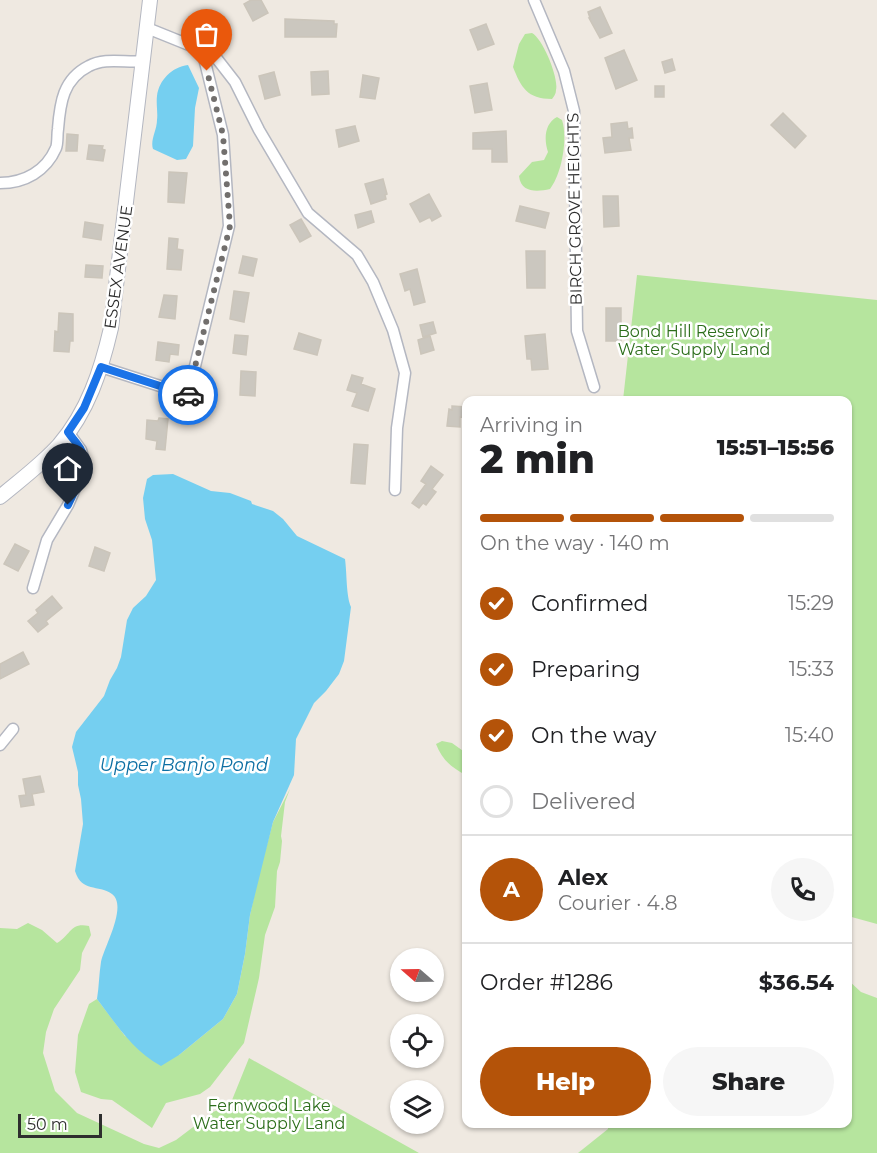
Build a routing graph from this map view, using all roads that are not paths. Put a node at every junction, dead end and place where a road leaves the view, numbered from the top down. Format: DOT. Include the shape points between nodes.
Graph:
graph roads {
  1 [pos="150,0"];
  2 [pos="534,0"];
  3 [pos="147,27"];
  4 [pos="202,50"];
  5 [pos="144,61"];
  6 [pos="0,183"];
  7 [pos="101,367"];
  8 [pos="594,387"];
  9 [pos="68,432"];
  10 [pos="394,490"];
  11 [pos="0,497"];
  12 [pos="33,588"];
  13 [pos="13,729"];
  14 [pos="0,745"];
  1 -- 3 [label="street, ESSEX AVENUE"];
  2 -- 8 [label="street, BIRCH GROVE HEIGHTS" via="564,71 574,111 577,331"];
  3 -- 4 [label="street"];
  3 -- 5 [label="street, ESSEX AVENUE"];
  4 -- 7 [label="street" via="223,135 230,226 188,395"];
  4 -- 10 [label="street" via="214,55 235,82 308,213 357,255 373,282 405,373"];
  5 -- 6 [label="street" via="105,61 73,76 60,104 56,147 38,172 18,181"];
  5 -- 7 [label="street, ESSEX AVENUE" via="112,316"];
  7 -- 9 [label="street, ESSEX AVENUE" via="84,408"];
  9 -- 11 [label="street, ESSEX AVENUE" via="58,446"];
  9 -- 12 [label="street" via="81,450 81,475 47,540"];
  13 -- 14 [label="street"];
}
